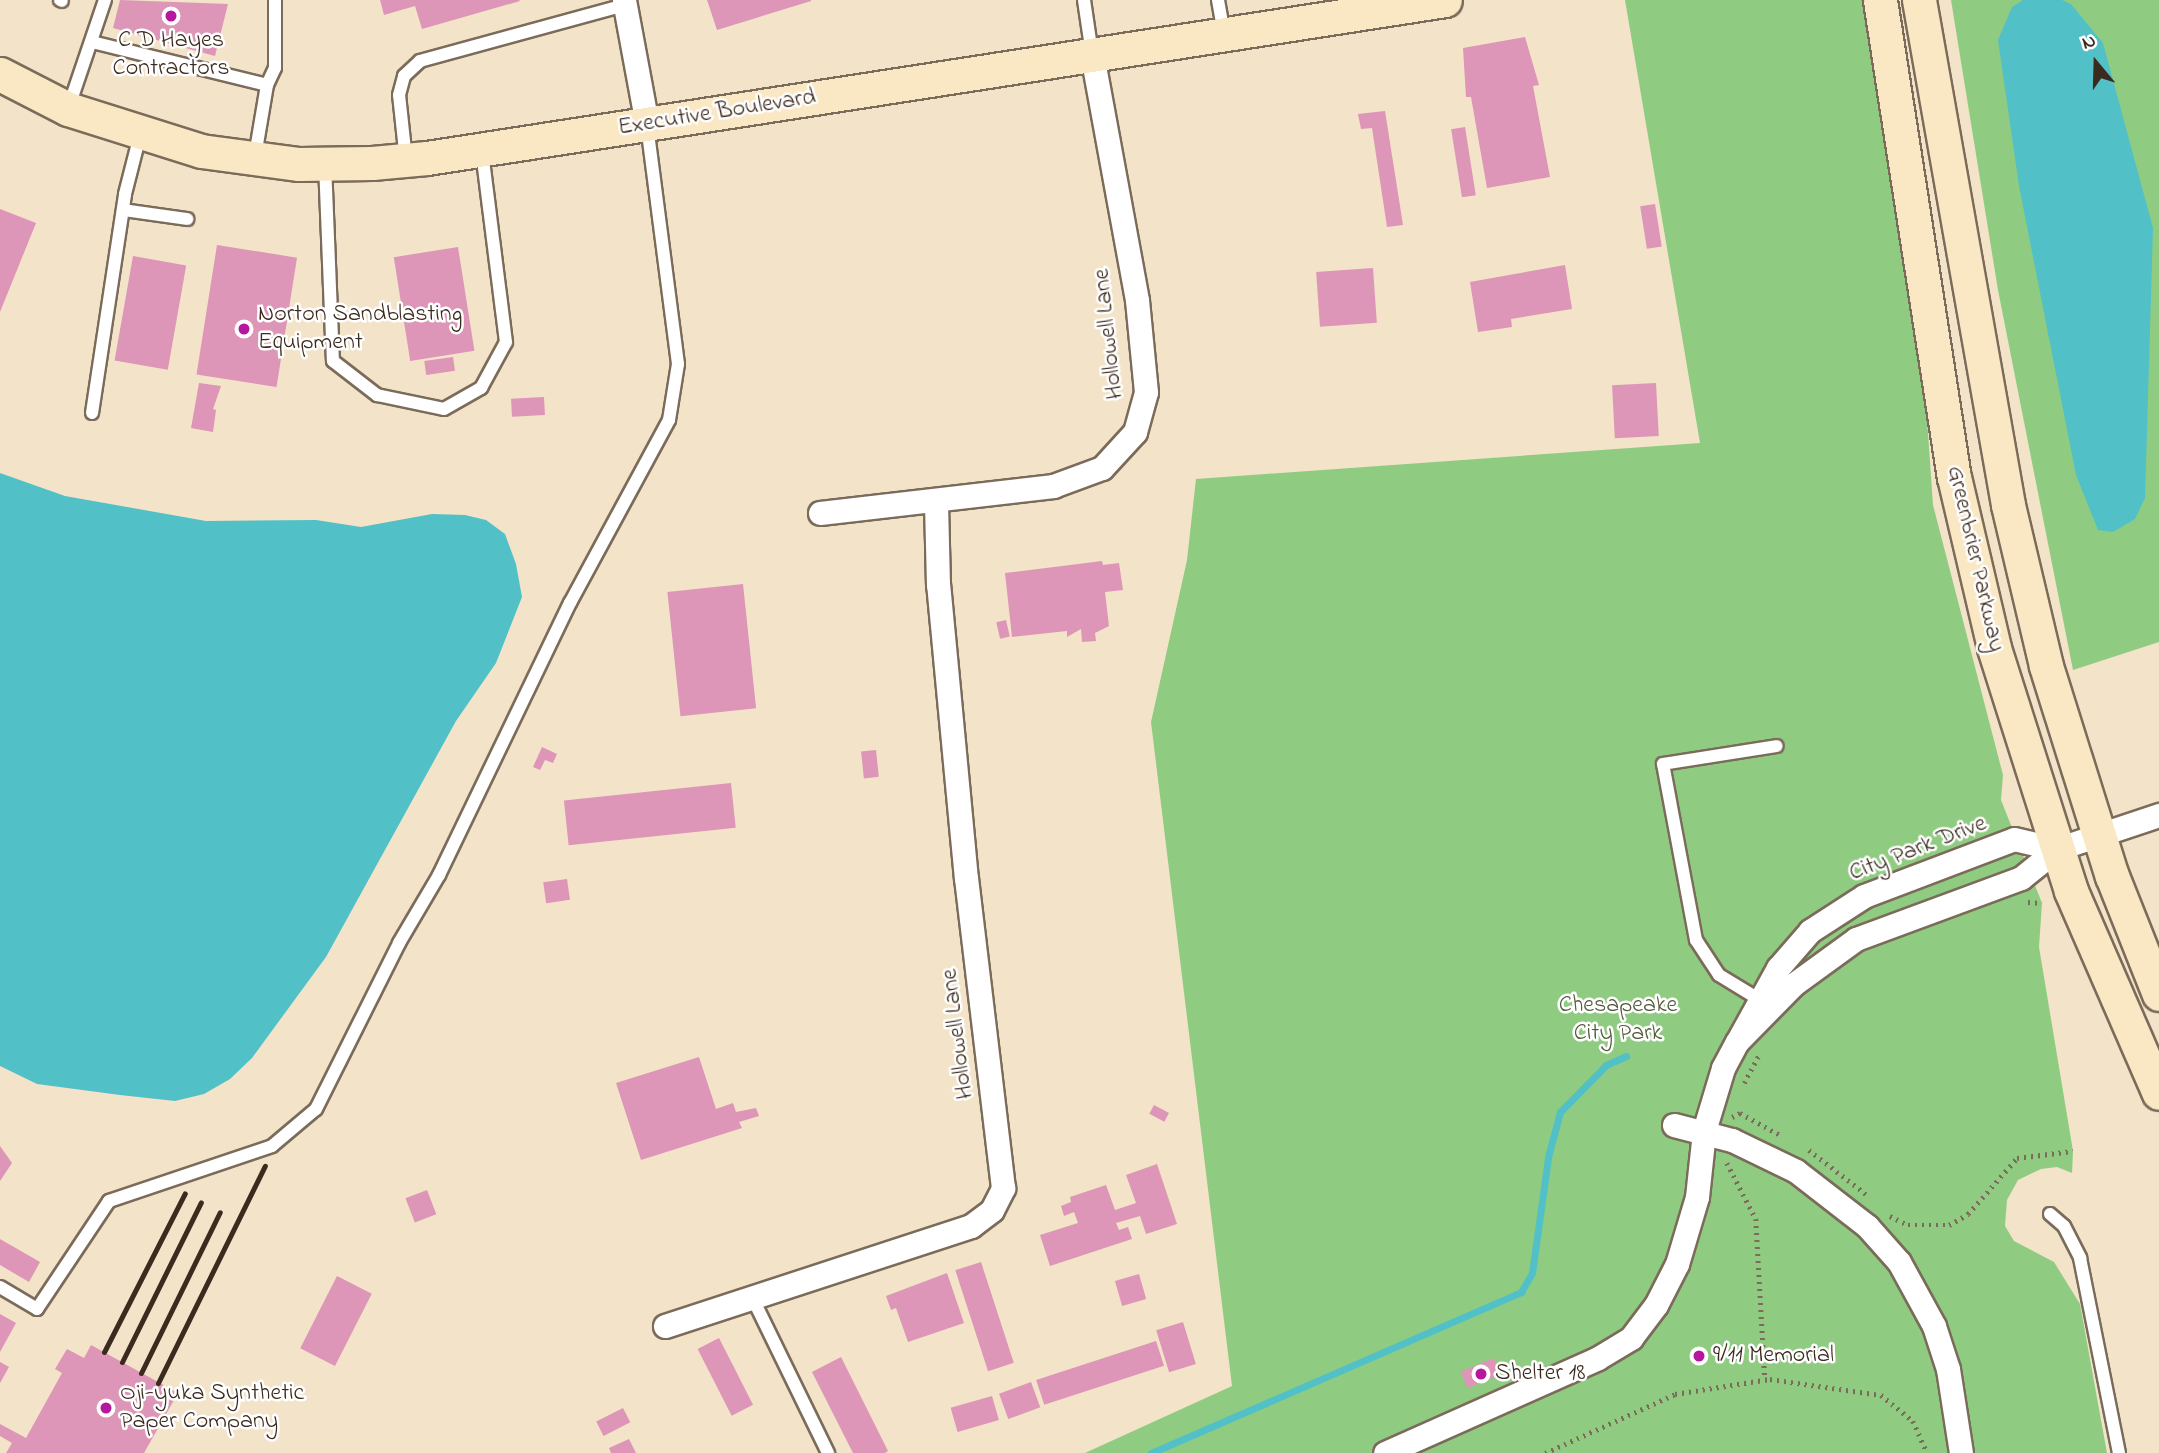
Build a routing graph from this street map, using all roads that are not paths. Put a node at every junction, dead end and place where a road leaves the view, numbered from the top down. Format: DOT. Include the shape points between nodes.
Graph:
graph roads {
  1 [pos="105,0"];
  2 [pos="275,0"];
  3 [pos="1084,0"];
  4 [pos="1091,0"];
  5 [pos="1218,0"];
  6 [pos="1880,0"];
  7 [pos="1919,0"];
  8 [pos="1434,1"];
  9 [pos="625,2"];
  10 [pos="1224,34"];
  11 [pos="92,42"];
  12 [pos="1092,54"];
  13 [pos="0,74"];
  14 [pos="267,85"];
  15 [pos="68,109"];
  16 [pos="647,124"];
  17 [pos="139,135"];
  18 [pos="482,150"];
  19 [pos="254,160"];
  20 [pos="406,160"];
  21 [pos="325,164"];
  22 [pos="123,210"];
  23 [pos="187,219"];
  24 [pos="92,413"];
  25 [pos="936,502"];
  26 [pos="820,513"];
  27 [pos="1777,746"];
  28 [pos="2159,815"];
  29 [pos="2099,835"];
  30 [pos="2057,849"];
  31 [pos="2159,994"];
  32 [pos="1766,1004"];
  33 [pos="2159,1093"];
  34 [pos="1674,1125"];
  35 [pos="1704,1131"];
  36 [pos="2050,1214"];
  37 [pos="0,1287"];
  38 [pos="752,1297"];
  39 [pos="665,1326"];
  40 [pos="828,1453"];
  41 [pos="1385,1453"];
  42 [pos="1961,1453"];
  43 [pos="2119,1453"];
  1 -- 11 [label="lane"];
  2 -- 14 [label="lane" via="275,68"];
  3 -- 4 [label="lane"];
  3 -- 12 [label="lane"];
  5 -- 10 [label="lane"];
  6 -- 30 [label="main road, Greenbrier Parkway" via="1954,477 1994,648"];
  7 -- 29 [label="main road, Greenbrier Parkway" via="2008,505 2046,666"];
  8 -- 10 [label="main road, Executive Boulevard"];
  9 -- 16 [label="street"];
  9 -- 20 [label="lane" via="420,61 404,76 400,95"];
  10 -- 12 [label="main road, Executive Boulevard"];
  11 -- 14 [label="lane"];
  11 -- 15 [label="lane"];
  12 -- 16 [label="main road, Executive Boulevard"];
  12 -- 25 [label="street, Hollowell Lane" via="1137,300 1146,392 1143,412 1124,447 1102,468 1075,480"];
  13 -- 15 [label="main road, Executive Boulevard"];
  14 -- 19 [label="lane"];
  15 -- 17 [label="main road, Executive Boulevard"];
  16 -- 18 [label="main road, Executive Boulevard"];
  16 -- 37 [label="lane" via="678,364 669,420 570,603 439,875 399,943 323,1097 316,1109 272,1146 109,1201 37,1309"];
  17 -- 19 [label="main road, Executive Boulevard"];
  17 -- 22 [label="lane"];
  18 -- 20 [label="main road, Executive Boulevard"];
  18 -- 21 [label="lane" via="506,342 481,388 444,409 377,395 333,361"];
  19 -- 21 [label="main road, Executive Boulevard"];
  20 -- 21 [label="main road, Executive Boulevard"];
  22 -- 23 [label="lane"];
  22 -- 24 [label="lane"];
  25 -- 26 [label="street, Hollowell Lane"];
  25 -- 38 [label="street, Hollowell Lane" via="938,585 963,853 1003,1188 992,1210 971,1226"];
  27 -- 32 [label="lane" via="1663,764 1696,940 1719,975"];
  28 -- 29 [label="street"];
  29 -- 30 [label="street"];
  29 -- 31 [label="main road, Greenbrier Parkway"];
  30 -- 32 [label="street, City Park Drive" via="2021,878 1856,939"];
  30 -- 32 [label="street, City Park Drive" via="2014,839 1864,896 1810,932 1778,968"];
  30 -- 33 [label="main road, Greenbrier Parkway" via="2102,970"];
  32 -- 35 [label="street, City Park Drive" via="1723,1068"];
  34 -- 35 [label="street"];
  35 -- 41 [label="street, City Park Drive" via="1697,1197 1677,1264 1656,1305 1631,1338 1598,1358"];
  35 -- 42 [label="street" via="1749,1147 1807,1178 1867,1226 1899,1262 1934,1326 1948,1370"];
  36 -- 43 [label="lane" via="2064,1226 2080,1258"];
  38 -- 39 [label="street, Hollowell Lane"];
  38 -- 40 [label="lane"];
}
